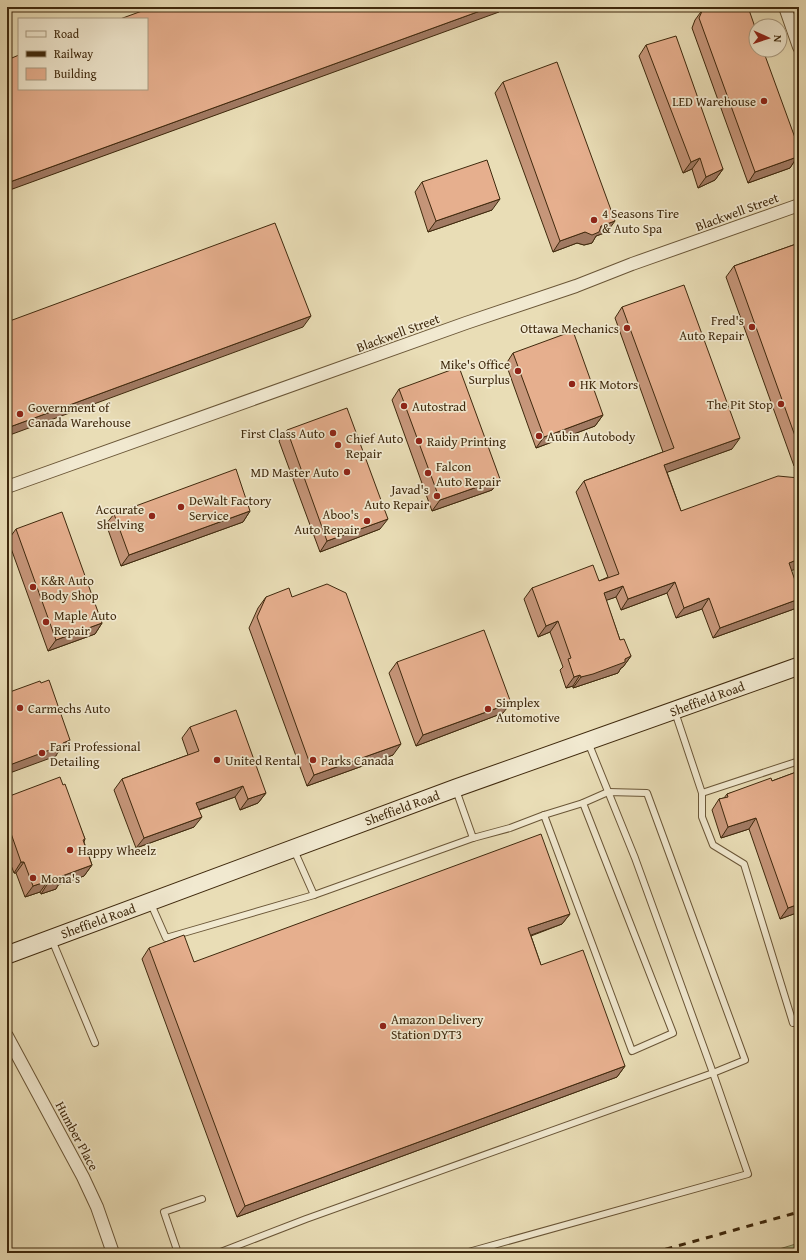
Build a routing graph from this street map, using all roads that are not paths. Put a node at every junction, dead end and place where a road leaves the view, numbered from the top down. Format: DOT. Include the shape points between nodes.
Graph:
graph roads {
  1 [pos="785,7"];
  2 [pos="799,47"];
  3 [pos="799,205"];
  4 [pos="7,486"];
  5 [pos="799,666"];
  6 [pos="675,710"];
  7 [pos="588,742"];
  8 [pos="799,761"];
  9 [pos="456,788"];
  10 [pos="608,792"];
  11 [pos="702,793"];
  12 [pos="583,803"];
  13 [pos="544,815"];
  14 [pos="473,838"];
  15 [pos="294,849"];
  16 [pos="314,895"];
  17 [pos="150,902"];
  18 [pos="51,939"];
  19 [pos="7,955"];
  20 [pos="799,1021"];
  21 [pos="7,1036"];
  22 [pos="95,1043"];
  23 [pos="713,1073"];
  24 [pos="202,1199"];
  25 [pos="113,1253"];
  26 [pos="178,1253"];
  27 [pos="218,1253"];
  28 [pos="465,1253"];
  1 -- 2 [label="street"];
  3 -- 4 [label="street, Blackwell Street"];
  5 -- 6 [label="street, Sheffield Road"];
  6 -- 7 [label="street, Sheffield Road"];
  6 -- 11 [label="lane"];
  7 -- 9 [label="street, Sheffield Road"];
  7 -- 10 [label="lane"];
  8 -- 11 [label="lane"];
  9 -- 14 [label="lane"];
  9 -- 15 [label="street, Sheffield Road"];
  10 -- 12 [label="lane"];
  10 -- 23 [label="lane" via="635,858"];
  10 -- 23 [label="lane" via="647,792 745,1060"];
  11 -- 20 [label="lane" via="702,817 713,844 744,864 793,1023"];
  12 -- 13 [label="lane"];
  12 -- 13 [label="lane" via="673,1033 632,1051"];
  13 -- 14 [label="lane"];
  14 -- 16 [label="lane"];
  15 -- 16 [label="lane"];
  15 -- 17 [label="street, Sheffield Road"];
  16 -- 17 [label="lane" via="166,938"];
  17 -- 18 [label="street, Sheffield Road"];
  18 -- 19 [label="street, Sheffield Road"];
  18 -- 22 [label="lane"];
  21 -- 25 [label="street, Humber Place" via="83,1177 97,1206"];
  23 -- 27 [label="lane"];
  23 -- 28 [label="lane" via="748,1174"];
  24 -- 26 [label="lane" via="164,1212"];
}
